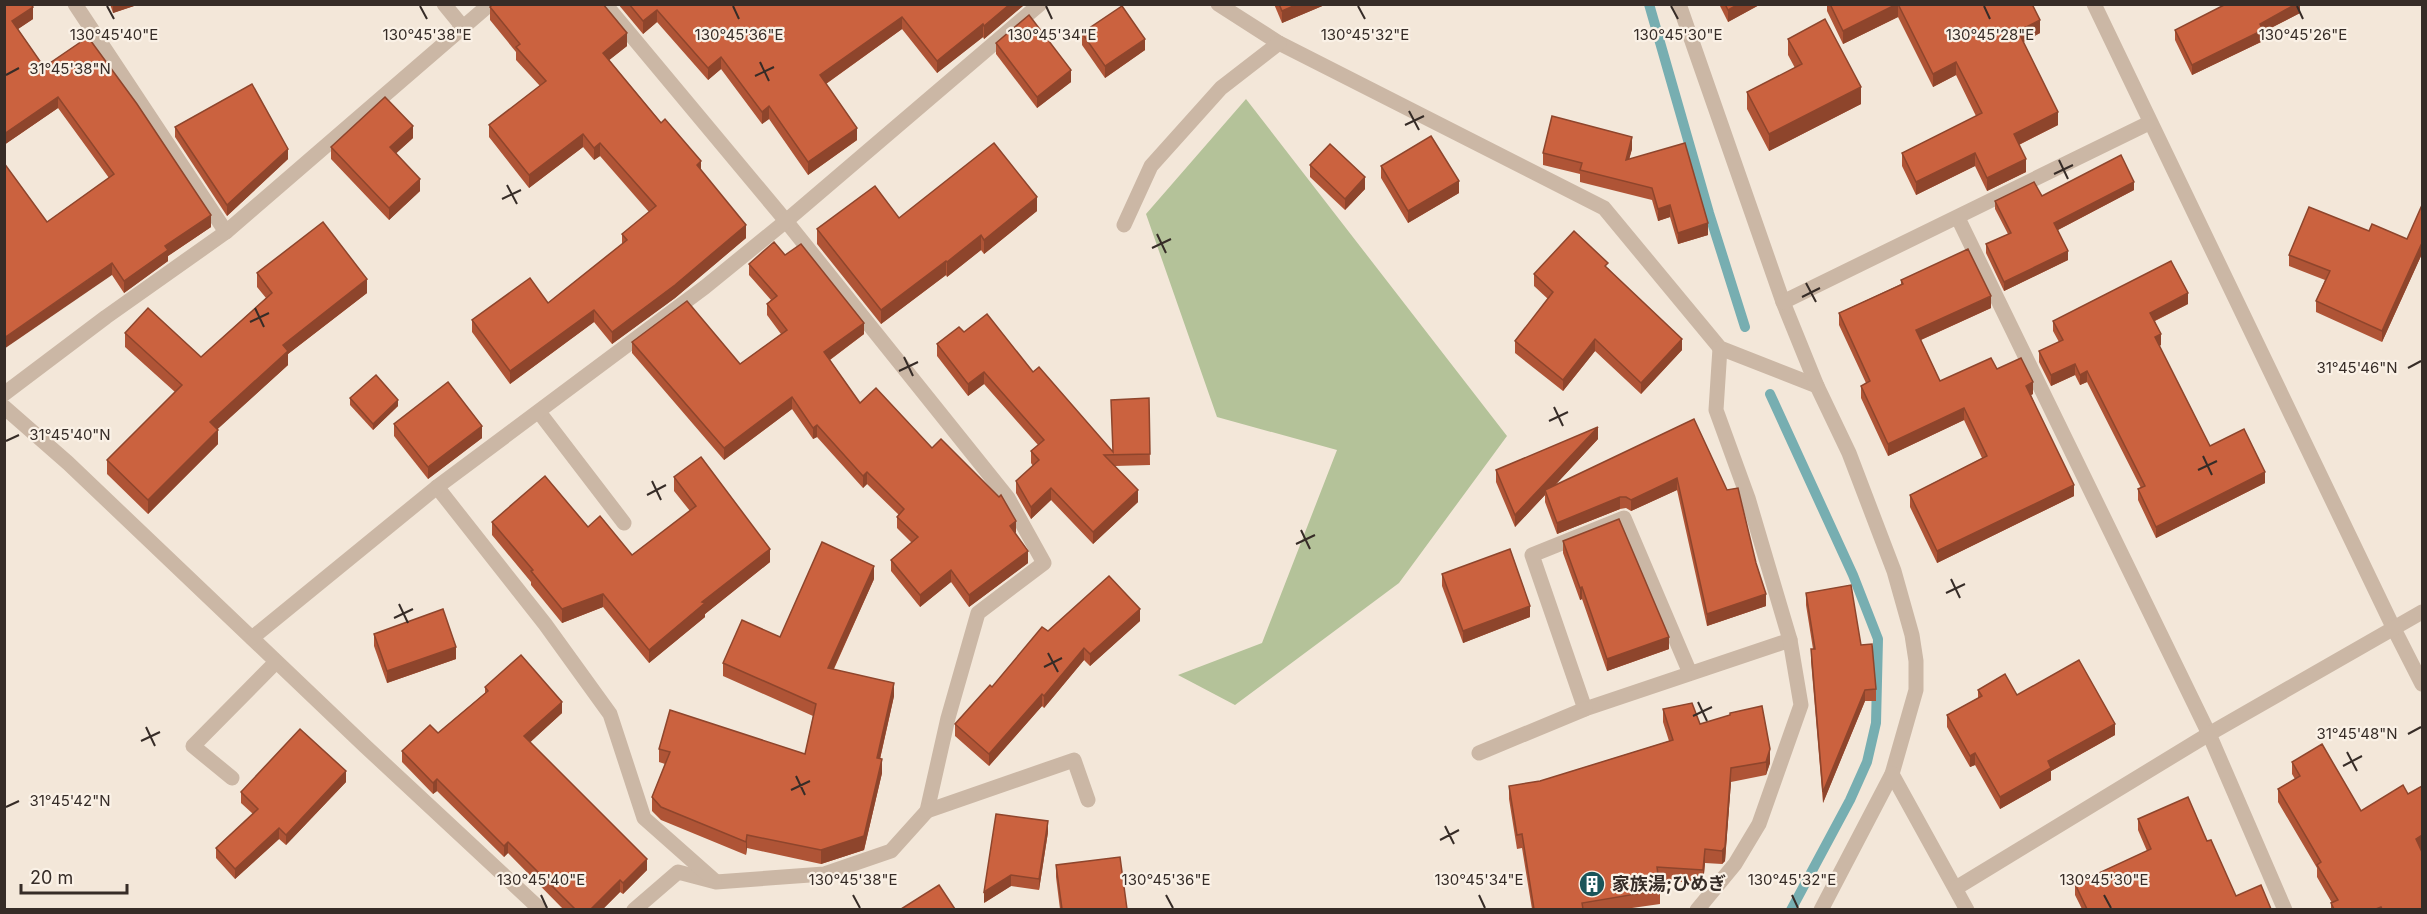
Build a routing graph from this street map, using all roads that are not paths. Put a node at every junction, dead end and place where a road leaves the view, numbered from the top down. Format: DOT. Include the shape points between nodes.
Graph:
graph roads {
  1 [pos="75,4"];
  2 [pos="444,4"];
  3 [pos="490,4"];
  4 [pos="604,4"];
  5 [pos="1040,4"];
  6 [pos="1218,4"];
  7 [pos="1679,4"];
  8 [pos="2094,4"];
  9 [pos="462,26"];
  10 [pos="1279,43"];
  11 [pos="2149,123"];
  12 [pos="1958,218"];
  13 [pos="786,221"];
  14 [pos="1124,225"];
  15 [pos="226,232"];
  16 [pos="1783,302"];
  17 [pos="1720,348"];
  18 [pos="1817,386"];
  19 [pos="4,393"];
  20 [pos="4,407"];
  21 [pos="539,412"];
  22 [pos="437,487"];
  23 [pos="624,523"];
  24 [pos="2422,612"];
  25 [pos="2394,629"];
  26 [pos="252,638"];
  27 [pos="1790,640"];
  28 [pos="276,663"];
  29 [pos="1690,673"];
  30 [pos="2422,684"];
  31 [pos="1585,710"];
  32 [pos="2209,735"];
  33 [pos="1479,753"];
  34 [pos="1892,774"];
  35 [pos="232,778"];
  36 [pos="1088,800"];
  37 [pos="927,811"];
  38 [pos="716,882"];
  39 [pos="1956,888"];
  40 [pos="541,909"];
  41 [pos="634,909"];
  42 [pos="1697,909"];
  43 [pos="1821,909"];
  44 [pos="1967,909"];
  45 [pos="2284,909"];
  1 -- 15 [label="street"];
  2 -- 9 [label="street"];
  3 -- 9 [label="street"];
  4 -- 13 [label="street"];
  5 -- 13 [label="street"];
  6 -- 10 [label="street"];
  7 -- 16 [label="street"];
  8 -- 11 [label="street"];
  9 -- 15 [label="street"];
  10 -- 14 [label="street" via="1221,88 1151,166"];
  10 -- 17 [label="street" via="1604,208"];
  11 -- 12 [label="street"];
  11 -- 25 [label="street"];
  12 -- 16 [label="street"];
  12 -- 32 [label="street"];
  13 -- 21 [label="street"];
  13 -- 37 [label="street" via="1008,498 1044,563 978,613"];
  15 -- 19 [label="street"];
  16 -- 18 [label="street"];
  17 -- 18 [label="street"];
  17 -- 27 [label="street" via="1716,410 1748,498"];
  18 -- 34 [label="street" via="1849,453 1894,571 1912,635 1916,690"];
  20 -- 26 [label="street"];
  21 -- 22 [label="street"];
  21 -- 23 [label="street"];
  22 -- 26 [label="street"];
  22 -- 38 [label="street" via="610,714 644,818"];
  24 -- 25 [label="street"];
  25 -- 30 [label="street"];
  25 -- 32 [label="street"];
  26 -- 28 [label="street"];
  27 -- 29 [label="street"];
  27 -- 42 [label="street" via="1801,705 1772,790 1759,824 1735,864"];
  28 -- 35 [label="street" via="193,746"];
  28 -- 40 [label="street"];
  29 -- 31 [label="street"];
  29 -- 31 [label="street" via="1624,518 1532,555"];
  31 -- 33 [label="street"];
  32 -- 39 [label="street"];
  32 -- 45 [label="street"];
  34 -- 39 [label="street"];
  34 -- 43 [label="street"];
  36 -- 37 [label="street" via="1074,760"];
  37 -- 38 [label="street" via="891,851 824,874"];
  38 -- 41 [label="street" via="678,872"];
  39 -- 44 [label="street"];
}
